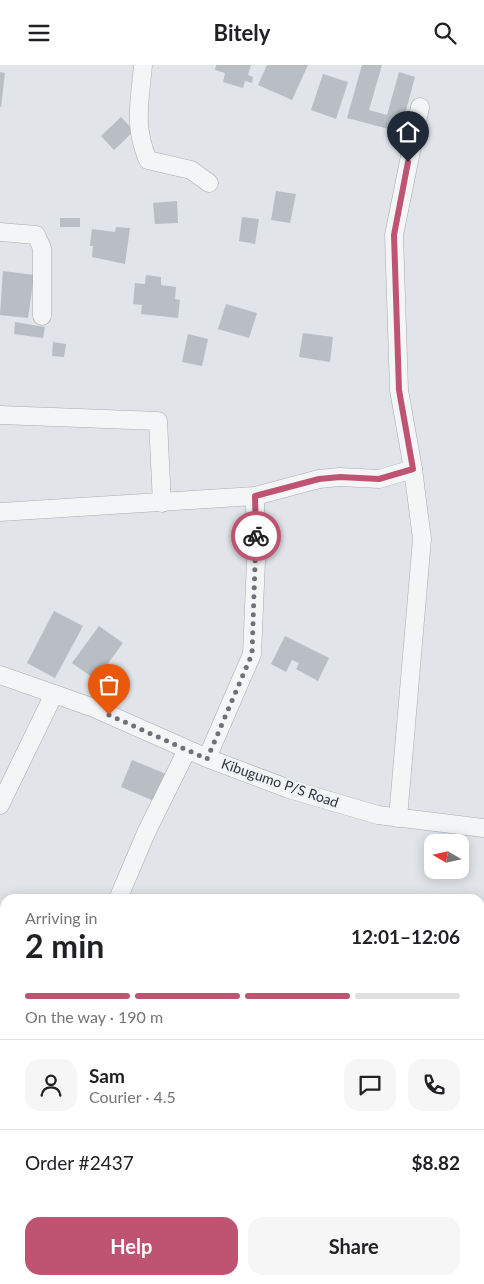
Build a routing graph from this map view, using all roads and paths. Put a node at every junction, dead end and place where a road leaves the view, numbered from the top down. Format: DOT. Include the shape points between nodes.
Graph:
graph roads {
  1 [pos="143,65"];
  2 [pos="420,107"];
  3 [pos="209,183"];
  4 [pos="0,232"];
  5 [pos="42,316"];
  6 [pos="0,415"];
  7 [pos="413,469"];
  8 [pos="255,496"];
  9 [pos="162,503"];
  10 [pos="0,512"];
  11 [pos="0,675"];
  12 [pos="54,694"];
  13 [pos="187,750"];
  14 [pos="207,759"];
  15 [pos="0,805"];
  16 [pos="398,818"];
  17 [pos="484,828"];
  18 [pos="120,894"];
  1 -- 3 [label="street" via="139,141 148,160 191,171"];
  2 -- 7 [label="street" via="394,235 399,390"];
  4 -- 5 [label="street" via="36,235 42,248"];
  6 -- 9 [label="street" via="158,421"];
  7 -- 8 [label="street" via="379,479 319,479"];
  7 -- 16 [label="street" via="422,539"];
  8 -- 9 [label="street"];
  8 -- 14 [label="street" via="252,654"];
  9 -- 10 [label="street"];
  11 -- 12 [label="street, Kibugumo P/S Road"];
  12 -- 13 [label="street, Kibugumo P/S Road" via="94,708"];
  12 -- 15 [label="street"];
  13 -- 14 [label="street, Kibugumo P/S Road"];
  13 -- 18 [label="street"];
  14 -- 16 [label="street, Kibugumo P/S Road" via="289,789"];
  16 -- 17 [label="street, Kibugumo P/S Road"];
}
